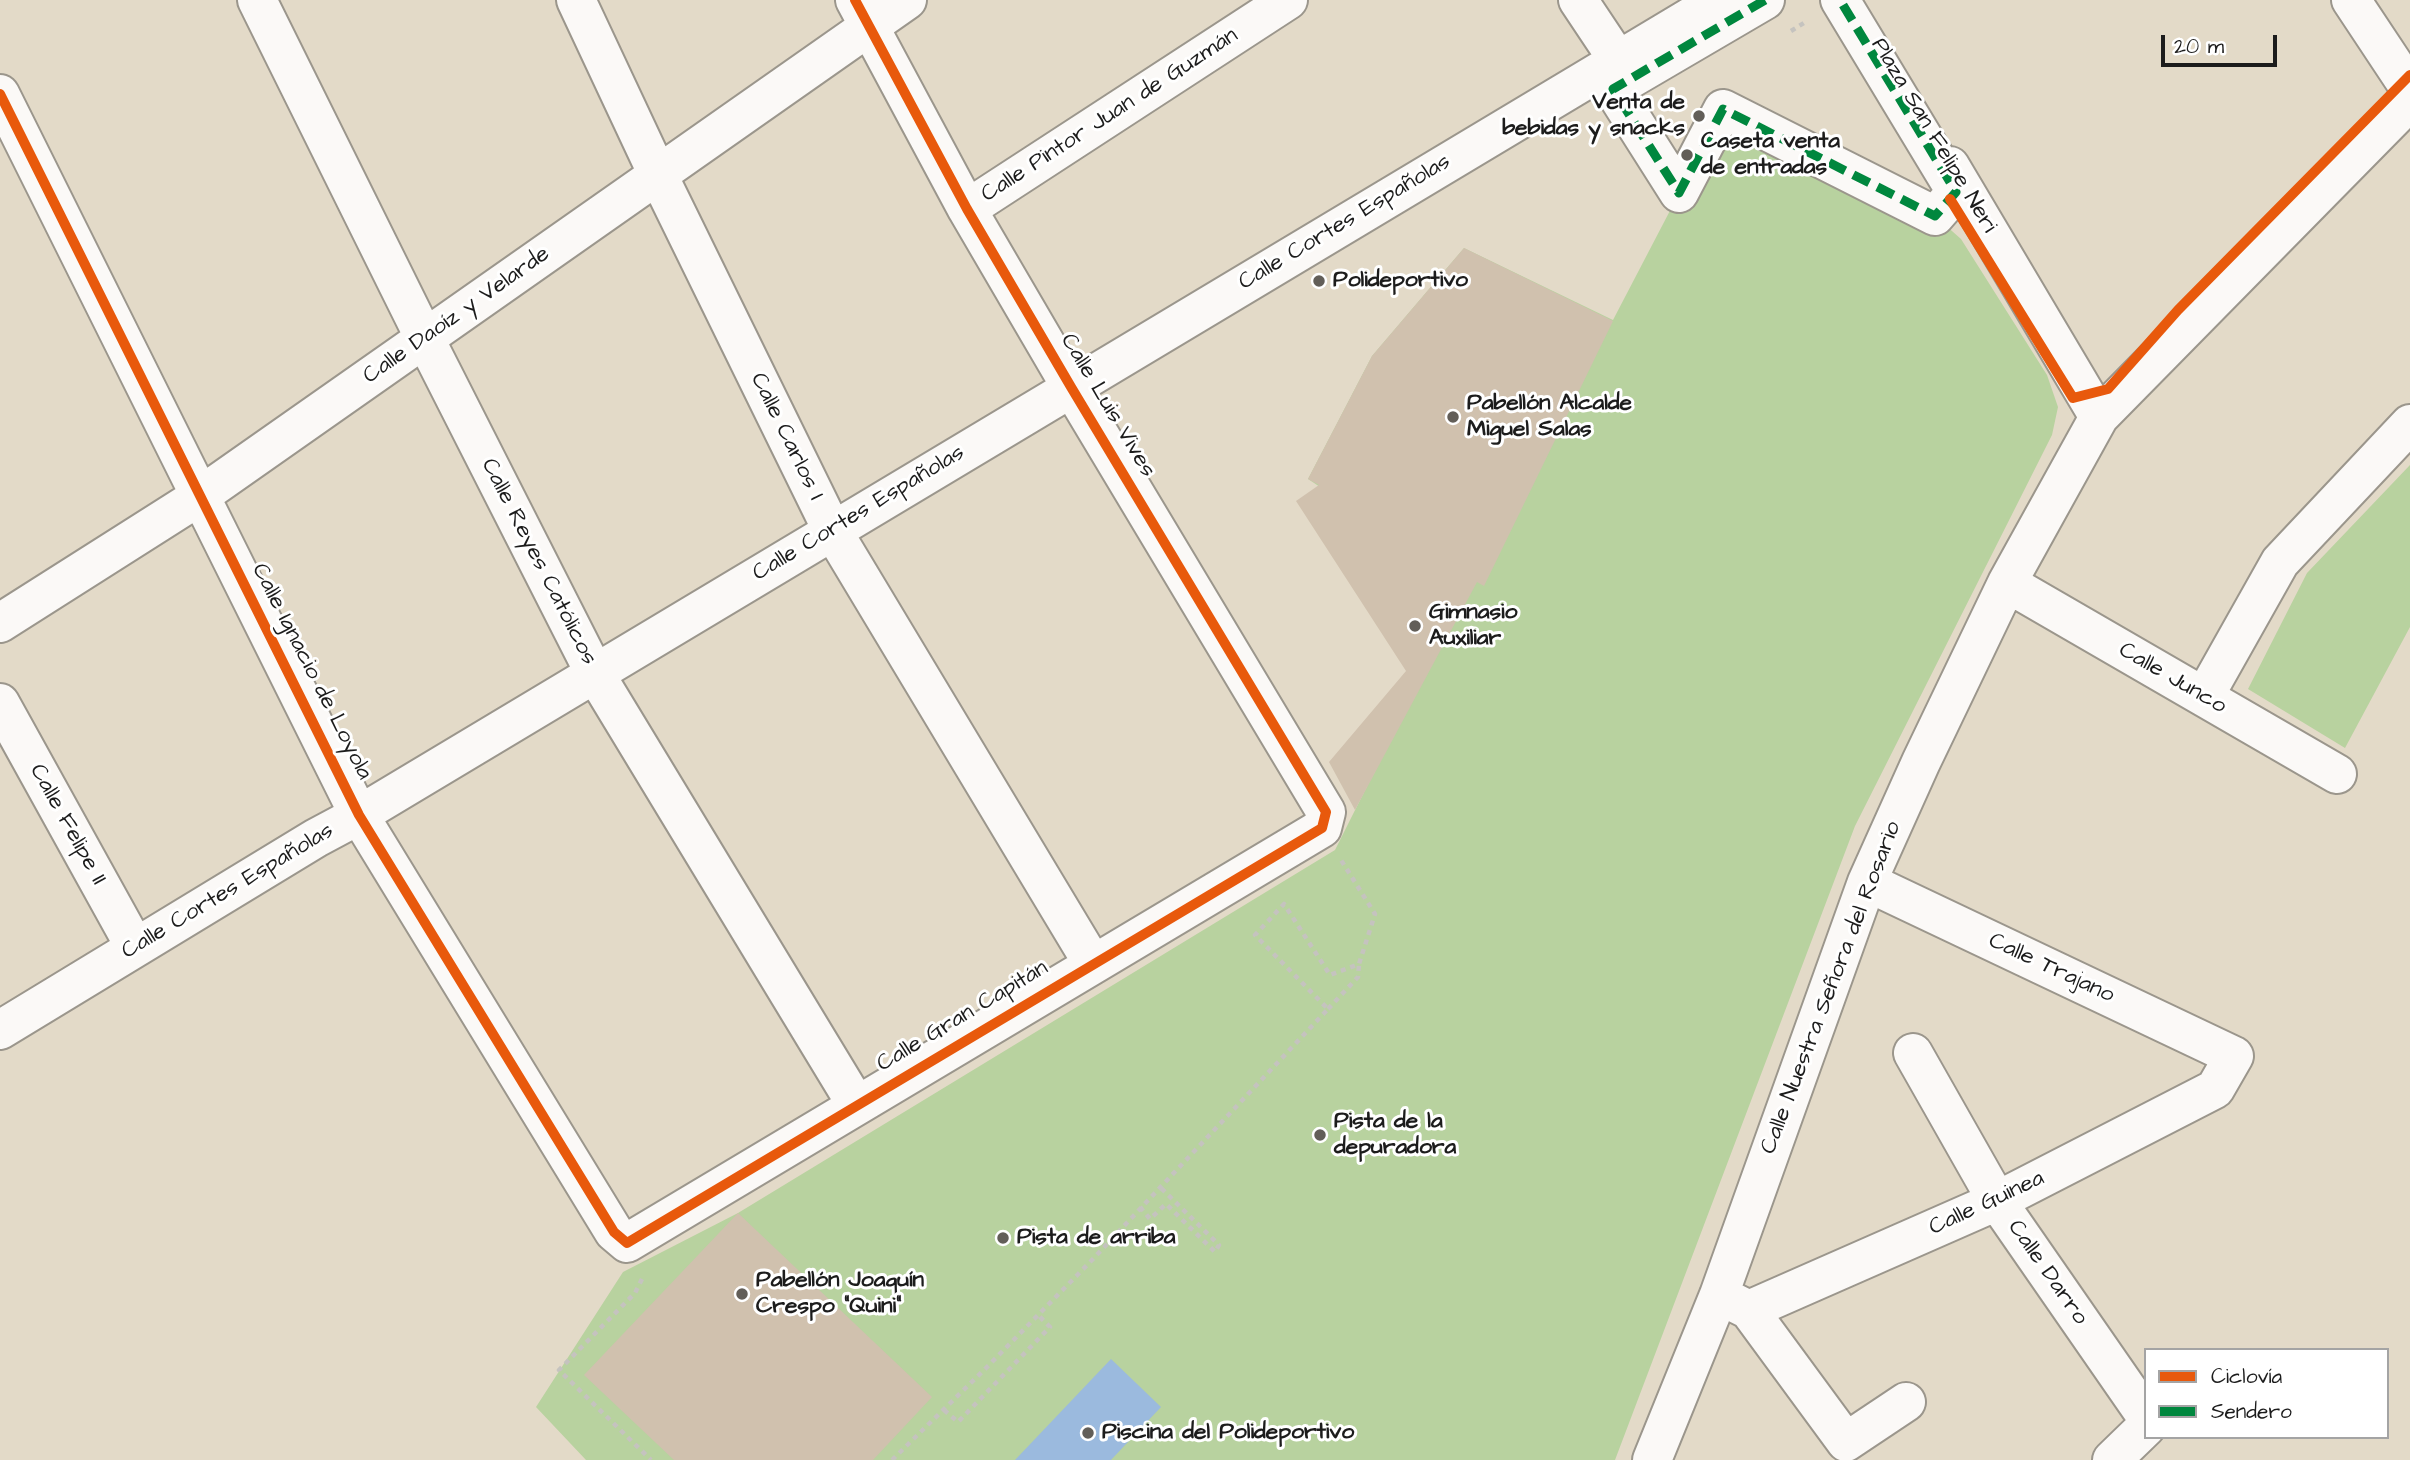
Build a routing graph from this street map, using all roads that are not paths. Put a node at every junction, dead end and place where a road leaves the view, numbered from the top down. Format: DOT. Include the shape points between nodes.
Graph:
graph roads {
  1 [pos="257,0"];
  2 [pos="576,0"];
  3 [pos="907,0"];
  4 [pos="1289,0"];
  5 [pos="1578,0"];
  6 [pos="1719,0"];
  7 [pos="1765,0"];
  8 [pos="1840,0"];
  9 [pos="1852,0"];
  10 [pos="2351,0"];
  11 [pos="861,14"];
  12 [pos="1618,60"];
  13 [pos="2410,89"];
  14 [pos="0,94"];
  15 [pos="2410,102"];
  16 [pos="657,175"];
  17 [pos="967,209"];
  18 [pos="425,339"];
  19 [pos="1071,387"];
  20 [pos="2099,417"];
  21 [pos="2410,424"];
  22 [pos="200,496"];
  23 [pos="832,530"];
  24 [pos="2007,583"];
  25 [pos="0,623"];
  26 [pos="594,672"];
  27 [pos="2204,697"];
  28 [pos="0,703"];
  29 [pos="2337,774"];
  30 [pos="359,815"];
  31 [pos="1328,839"];
  32 [pos="1867,883"];
  33 [pos="135,947"];
  34 [pos="1093,964"];
  35 [pos="0,1030"];
  36 [pos="1913,1054"];
  37 [pos="2234,1056"];
  38 [pos="856,1104"];
  39 [pos="1997,1201"];
  40 [pos="627,1243"];
  41 [pos="1734,1303"];
  42 [pos="1906,1402"];
  43 [pos="2144,1413"];
  44 [pos="2144,1429"];
  45 [pos="1652,1460"];
  46 [pos="2112,1460"];
  1 -- 18 [label="street, Calle Reyes Católicos"];
  2 -- 16 [label="street, Calle Carlos I"];
  3 -- 11 [label="street, Calle Daoíz y Velarde"];
  4 -- 17 [label="street, Calle Pintor Juan de Guzmán"];
  5 -- 12 [label="street"];
  6 -- 12 [label="street, Calle Cortes Españolas"];
  7 -- 8 [label="street, Plaza San Felipe Neri" via="1613,89 1679,193 1723,109 1935,216 1956,192"];
  9 -- 20 [label="street, Plaza San Felipe Neri"];
  10 -- 13 [label="street"];
  11 -- 16 [label="street, Calle Daoíz y Velarde"];
  11 -- 17 [label="street, Calle Luis Vives"];
  12 -- 19 [label="street, Calle Cortes Españolas"];
  14 -- 22 [label="street, Calle Ignacio de Loyola"];
  15 -- 20 [label="street, Calle Nuestra Señora del Rosario"];
  16 -- 18 [label="street, Calle Daoíz y Velarde"];
  16 -- 23 [label="street, Calle Carlos I"];
  17 -- 19 [label="street, Calle Luis Vives"];
  18 -- 22 [label="street, Calle Daoíz y Velarde"];
  18 -- 26 [label="street, Calle Reyes Católicos"];
  19 -- 23 [label="street, Calle Cortes Españolas"];
  19 -- 31 [label="street, Calle Luis Vives" via="1326,812"];
  20 -- 24 [label="street, Calle Nuestra Señora del Rosario"];
  21 -- 27 [label="street" via="2280,562"];
  22 -- 25 [label="street, Calle Daoíz y Velarde"];
  22 -- 30 [label="street, Calle Ignacio de Loyola"];
  23 -- 26 [label="street, Calle Cortes Españolas"];
  23 -- 34 [label="street, Calle Carlos I"];
  24 -- 27 [label="street, Calle Junco"];
  24 -- 32 [label="street, Calle Nuestra Señora del Rosario"];
  26 -- 30 [label="street, Calle Cortes Españolas"];
  26 -- 38 [label="street, Calle Reyes Católicos"];
  27 -- 29 [label="street, Calle Junco"];
  28 -- 33 [label="street, Calle Felipe II"];
  30 -- 33 [label="street, Calle Cortes Españolas"];
  30 -- 40 [label="street, Calle Ignacio de Loyola" via="614,1231"];
  31 -- 34 [label="street, Calle Gran Capitán"];
  32 -- 37 [label="street, Calle Trajano"];
  32 -- 41 [label="street, Calle Nuestra Señora del Rosario"];
  33 -- 35 [label="street, Calle Cortes Españolas"];
  34 -- 38 [label="street, Calle Gran Capitán"];
  36 -- 39 [label="street, Calle Darro"];
  37 -- 39 [label="street, Calle Guinea" via="2215,1089"];
  38 -- 40 [label="street, Calle Gran Capitán"];
  39 -- 41 [label="street, Calle Guinea"];
  39 -- 43 [label="street, Calle Darro"];
  41 -- 42 [label="street" via="1846,1442"];
  41 -- 45 [label="street, Calle Nuestra Señora del Rosario"];
  44 -- 46 [label="street"];
}
